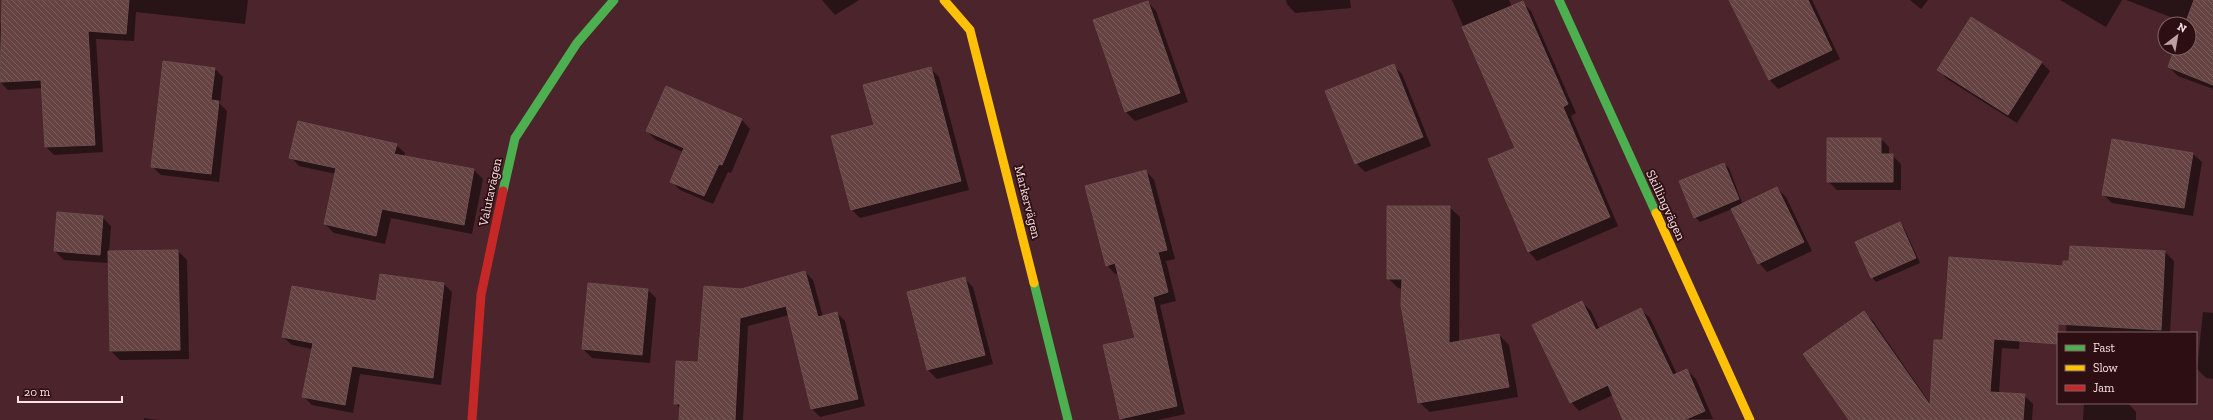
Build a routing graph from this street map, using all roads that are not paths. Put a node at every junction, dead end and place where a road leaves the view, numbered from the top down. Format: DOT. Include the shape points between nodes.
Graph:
graph roads {
  1 [pos="614,0"];
  2 [pos="944,0"];
  3 [pos="1559,0"];
  4 [pos="472,420"];
  5 [pos="1068,420"];
  6 [pos="1750,420"];
  1 -- 4 [label="street, Valutavägen" via="577,43 515,138 481,295"];
  2 -- 5 [label="street, Markervägen" via="970,30"];
  3 -- 6 [label="street, Skillingvägen"];
}
